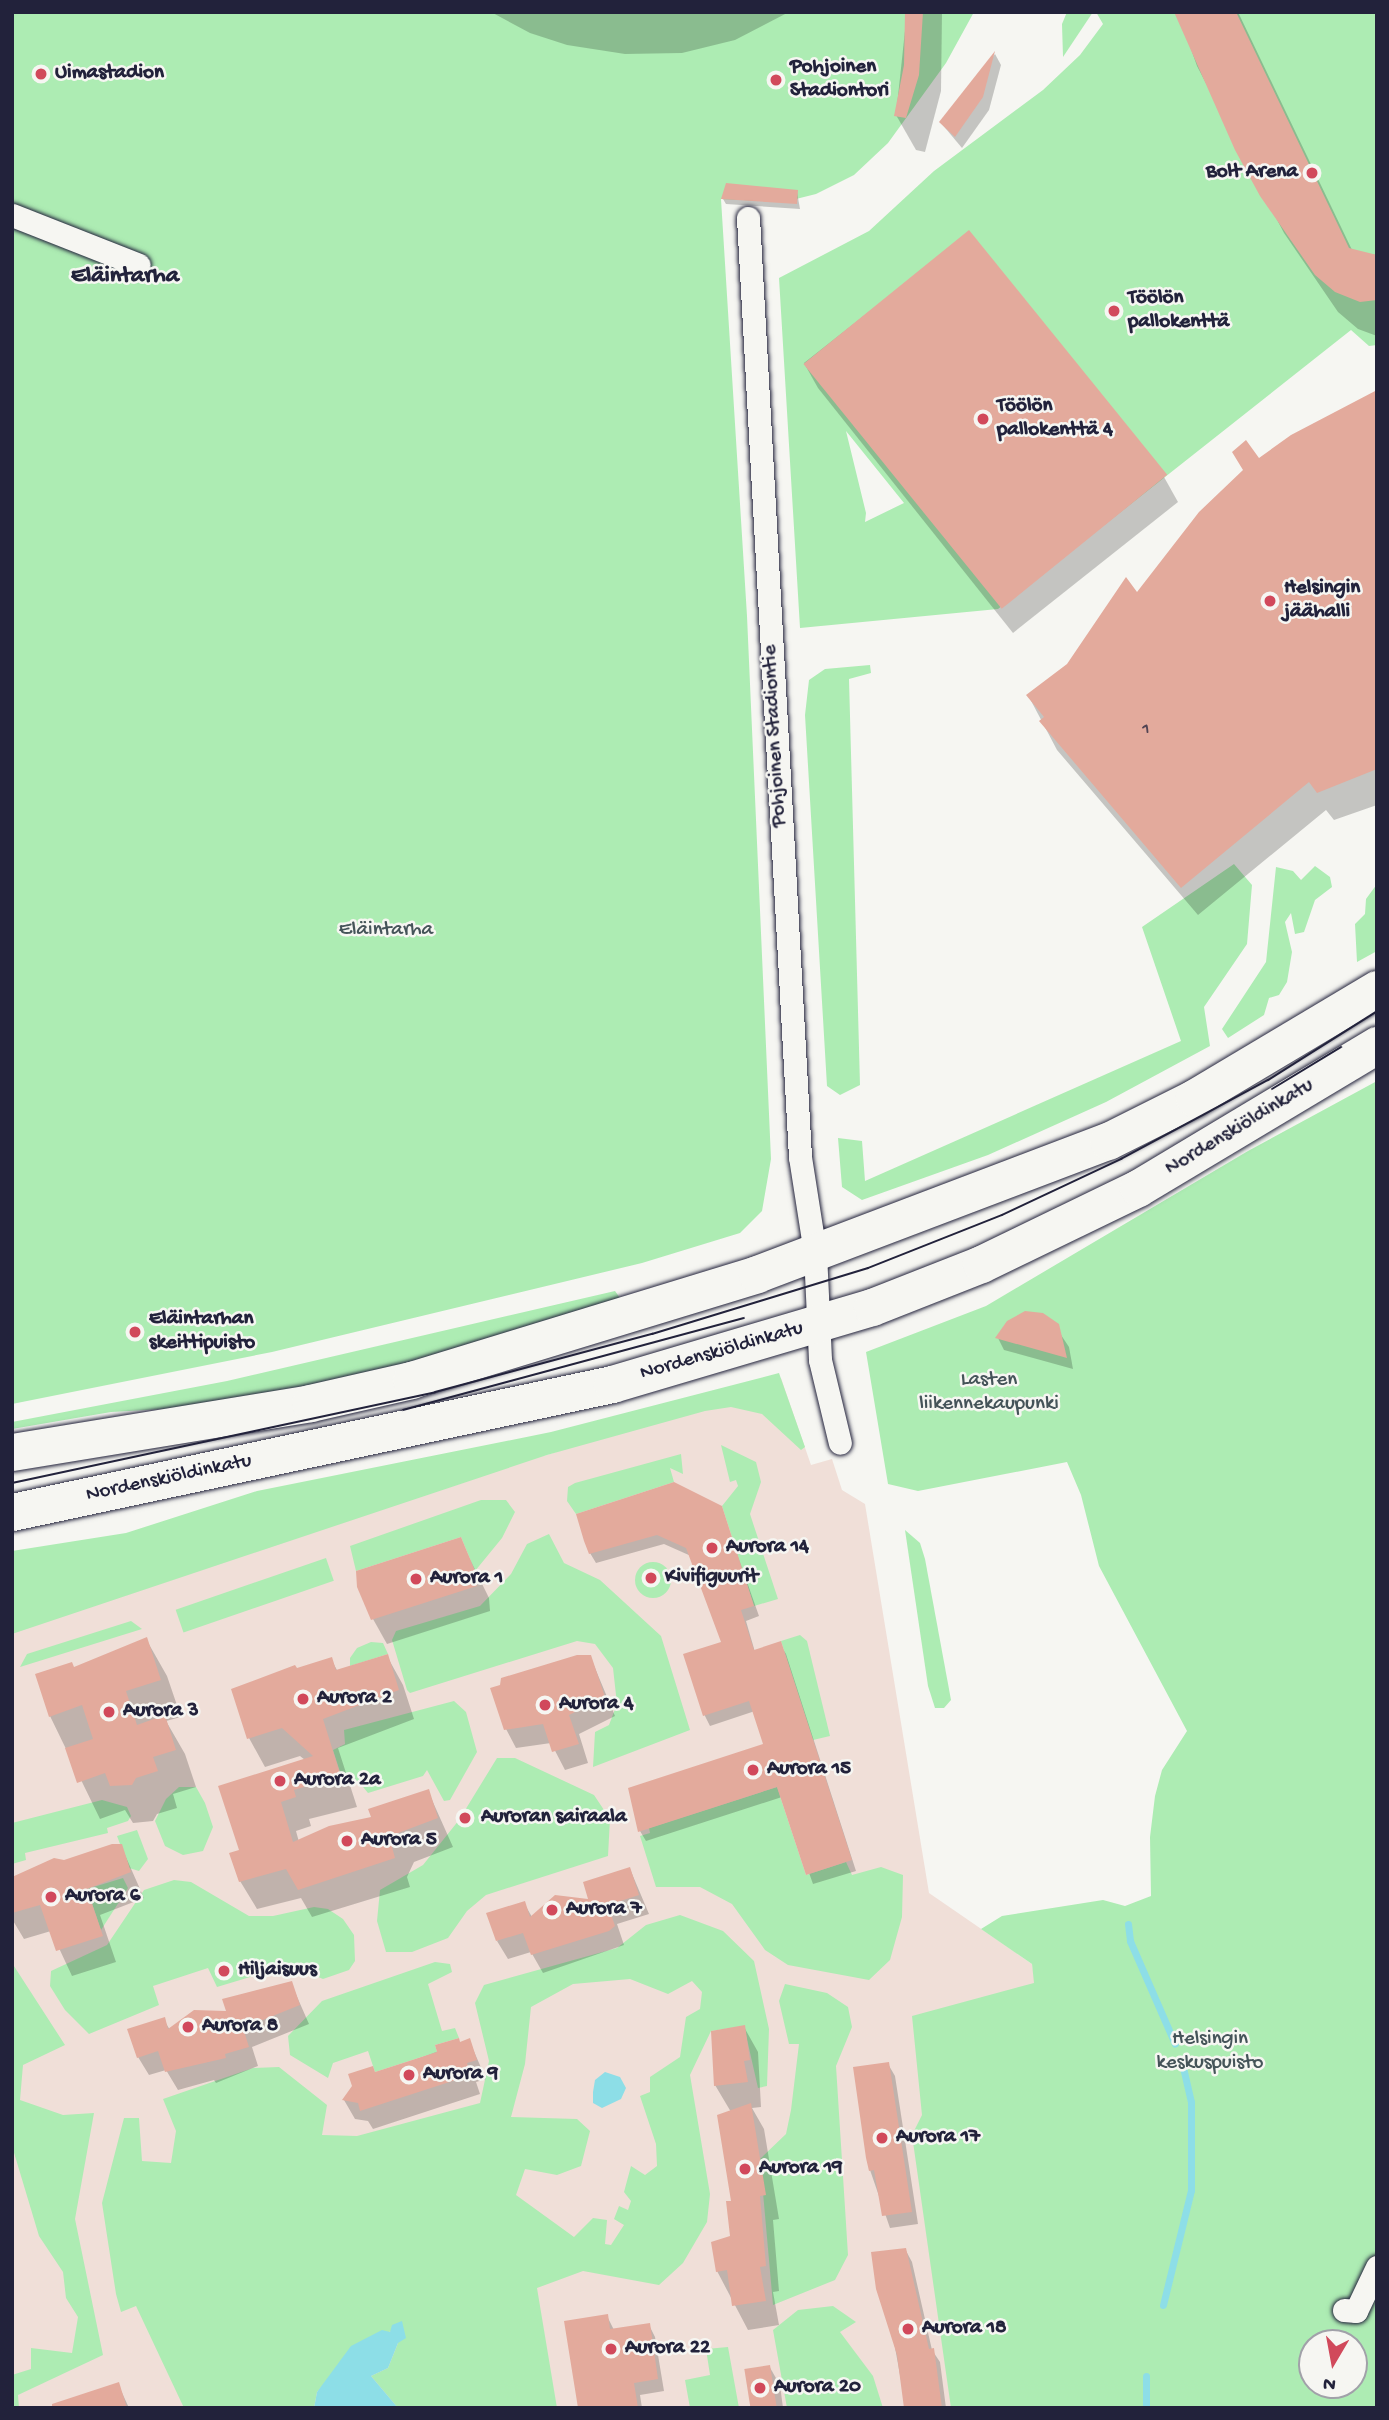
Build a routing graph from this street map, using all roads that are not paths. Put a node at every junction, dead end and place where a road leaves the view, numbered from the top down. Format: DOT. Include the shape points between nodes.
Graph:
graph roads {
  1 [pos="12,215"];
  2 [pos="748,218"];
  3 [pos="139,265"];
  4 [pos="1377,989"];
  5 [pos="1377,1045"];
  6 [pos="815,1253"];
  7 [pos="817,1325"];
  8 [pos="840,1443"];
  9 [pos="12,1452"];
  10 [pos="12,1512"];
  11 [pos="1377,2267"];
  12 [pos="1344,2310"];
  1 -- 3 [label="street"];
  2 -- 6 [label="street, Pohjoinen Stadiontie" via="795,1092 804,1203"];
  4 -- 6 [label="main road" via="1194,1098 1108,1141"];
  5 -- 7 [label="main road, Nordenskiöldinkatu" via="1252,1123 1054,1231 937,1282"];
  6 -- 7 [label="street, Pohjoinen Stadiontie"];
  6 -- 9 [label="main road" via="411,1380 310,1403"];
  7 -- 8 [label="street, Pohjoinen Stadiontie" via="820,1360"];
  7 -- 10 [label="main road, Nordenskiöldinkatu" via="612,1384"];
  11 -- 12 [label="street" via="1356,2311"];
}
